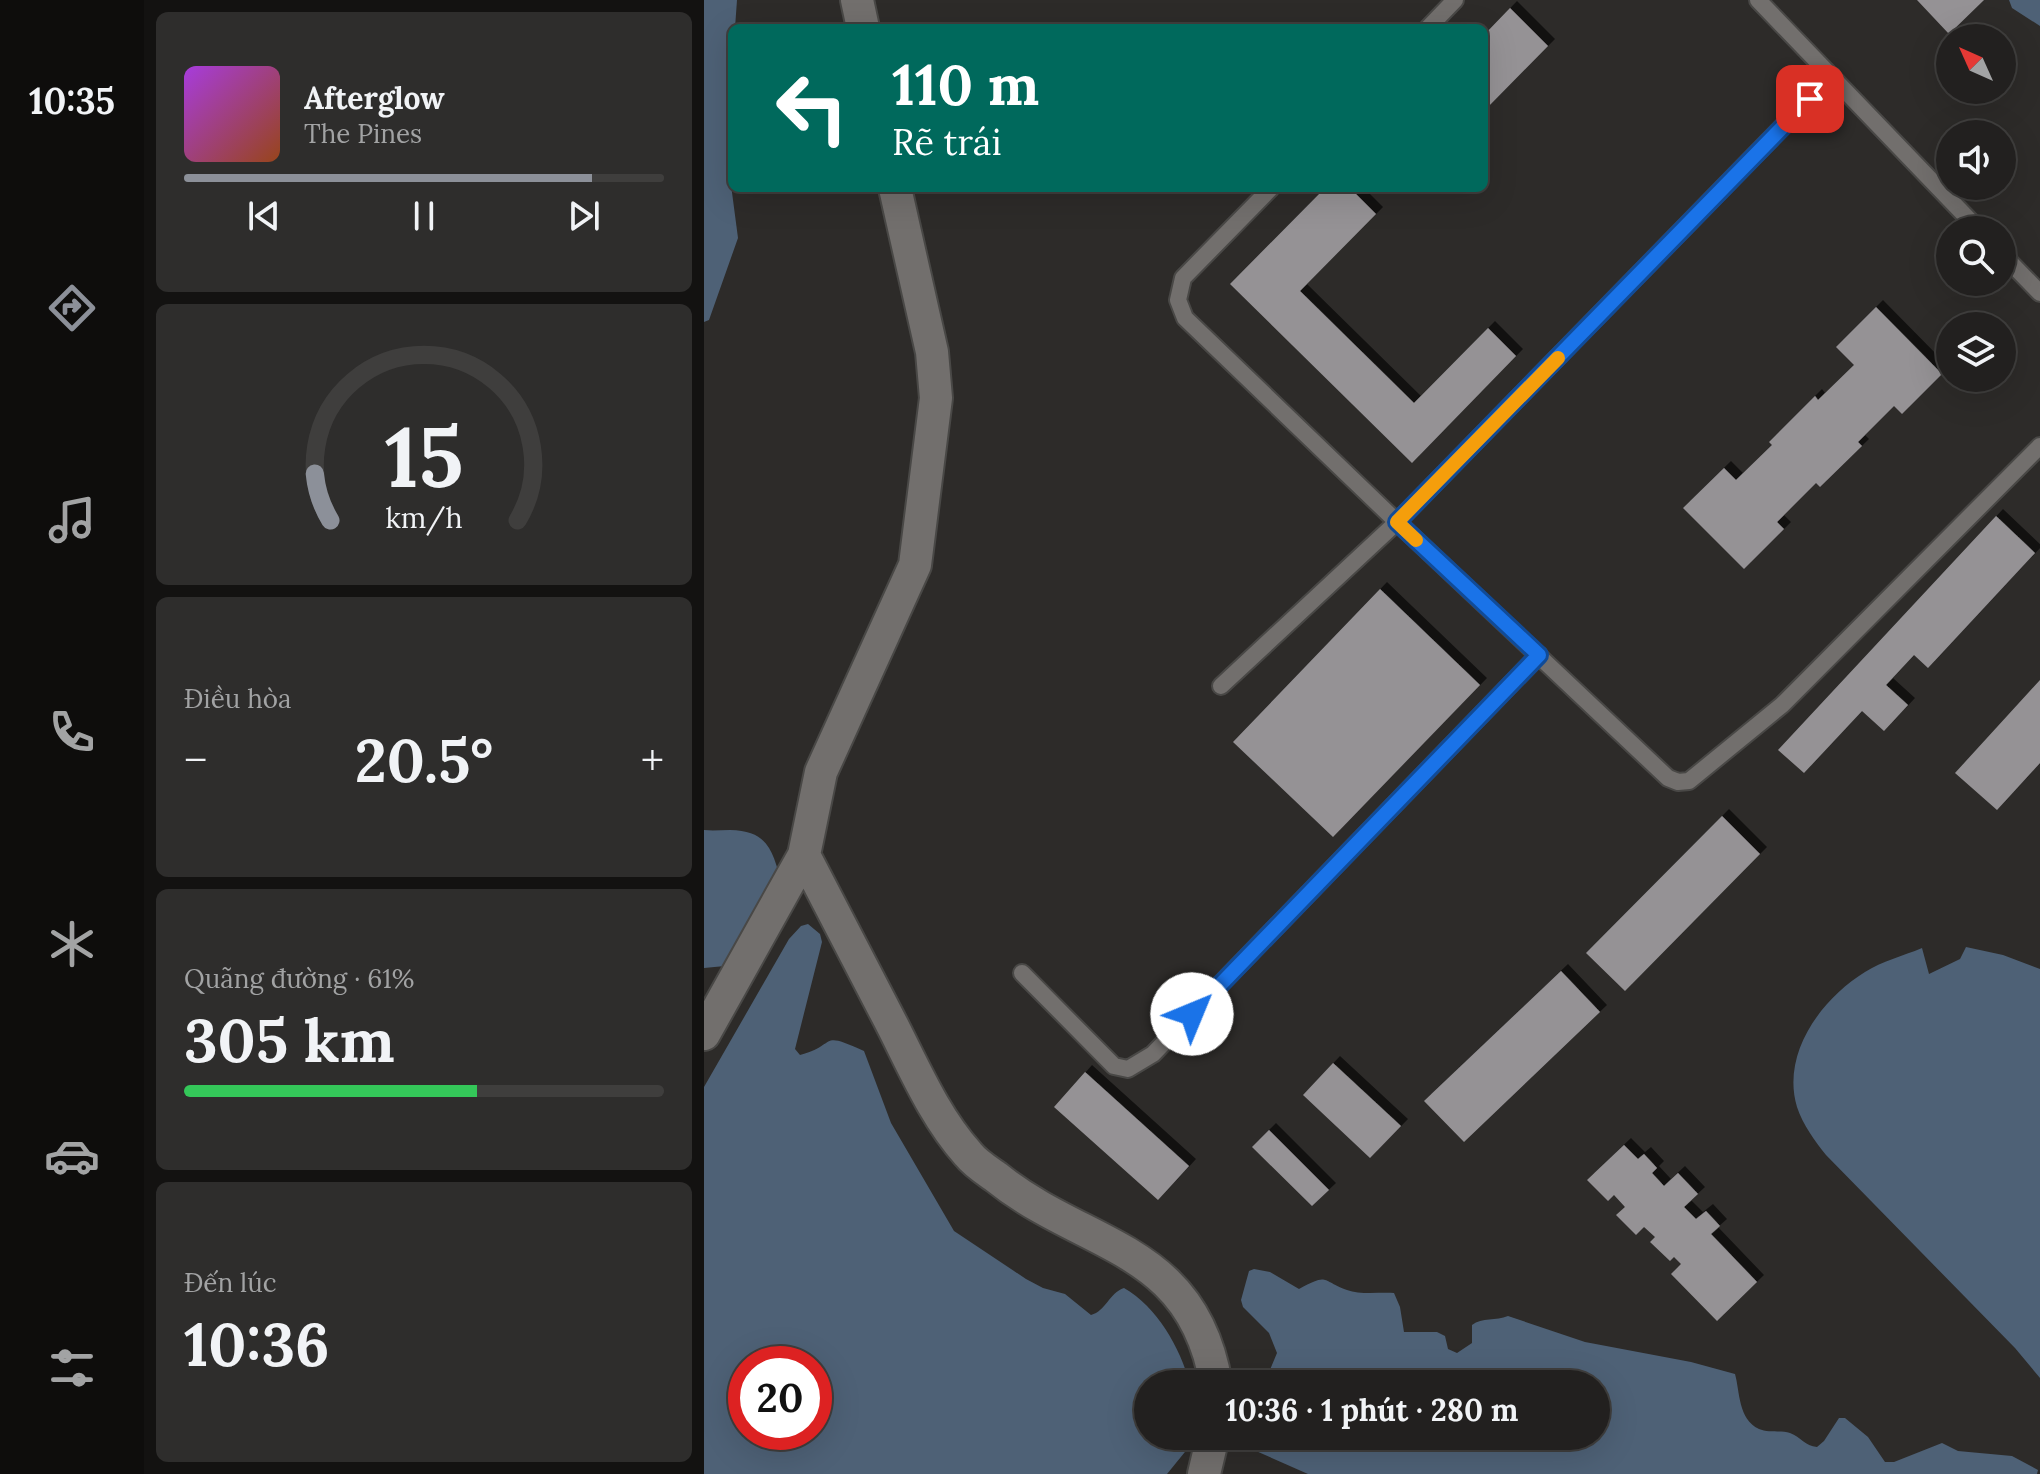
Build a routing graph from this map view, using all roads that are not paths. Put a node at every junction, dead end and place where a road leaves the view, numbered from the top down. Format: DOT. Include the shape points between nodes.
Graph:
graph roads {
  1 [pos="857,0"];
  2 [pos="1455,0"];
  3 [pos="1758,0"];
  4 [pos="862,24"];
  5 [pos="1432,24"];
  6 [pos="1832,76"];
  7 [pos="896,192"];
  8 [pos="1267,192"];
  9 [pos="1966,216"];
  10 [pos="2016,268"];
  11 [pos="2040,293"];
  12 [pos="2040,446"];
  13 [pos="1397,522"];
  14 [pos="1539,655"];
  15 [pos="1221,686"];
  16 [pos="804,855"];
  17 [pos="1022,973"];
  18 [pos="704,1034"];
  19 [pos="1214,1370"];
  20 [pos="1210,1450"];
  21 [pos="1204,1474"];
  1 -- 4 [label="street"];
  2 -- 5 [label="lane"];
  3 -- 6 [label="lane"];
  6 -- 9 [label="lane"];
  6 -- 13 [label="lane"];
  7 -- 16 [label="street" via="932,352 936,398 918,545 915,565 821,772"];
  8 -- 13 [label="lane" via="1183,278 1178,300 1185,318"];
  10 -- 11 [label="lane"];
  12 -- 14 [label="lane" via="1782,705 1689,781 1668,778"];
  13 -- 14 [label="lane"];
  13 -- 15 [label="lane"];
  14 -- 17 [label="lane" via="1153,1054 1128,1069 1114,1066"];
  16 -- 18 [label="street"];
  16 -- 19 [label="street" via="937,1111 968,1155 1042,1209 1123,1249 1157,1273 1195,1321"];
  20 -- 21 [label="street"];
}
